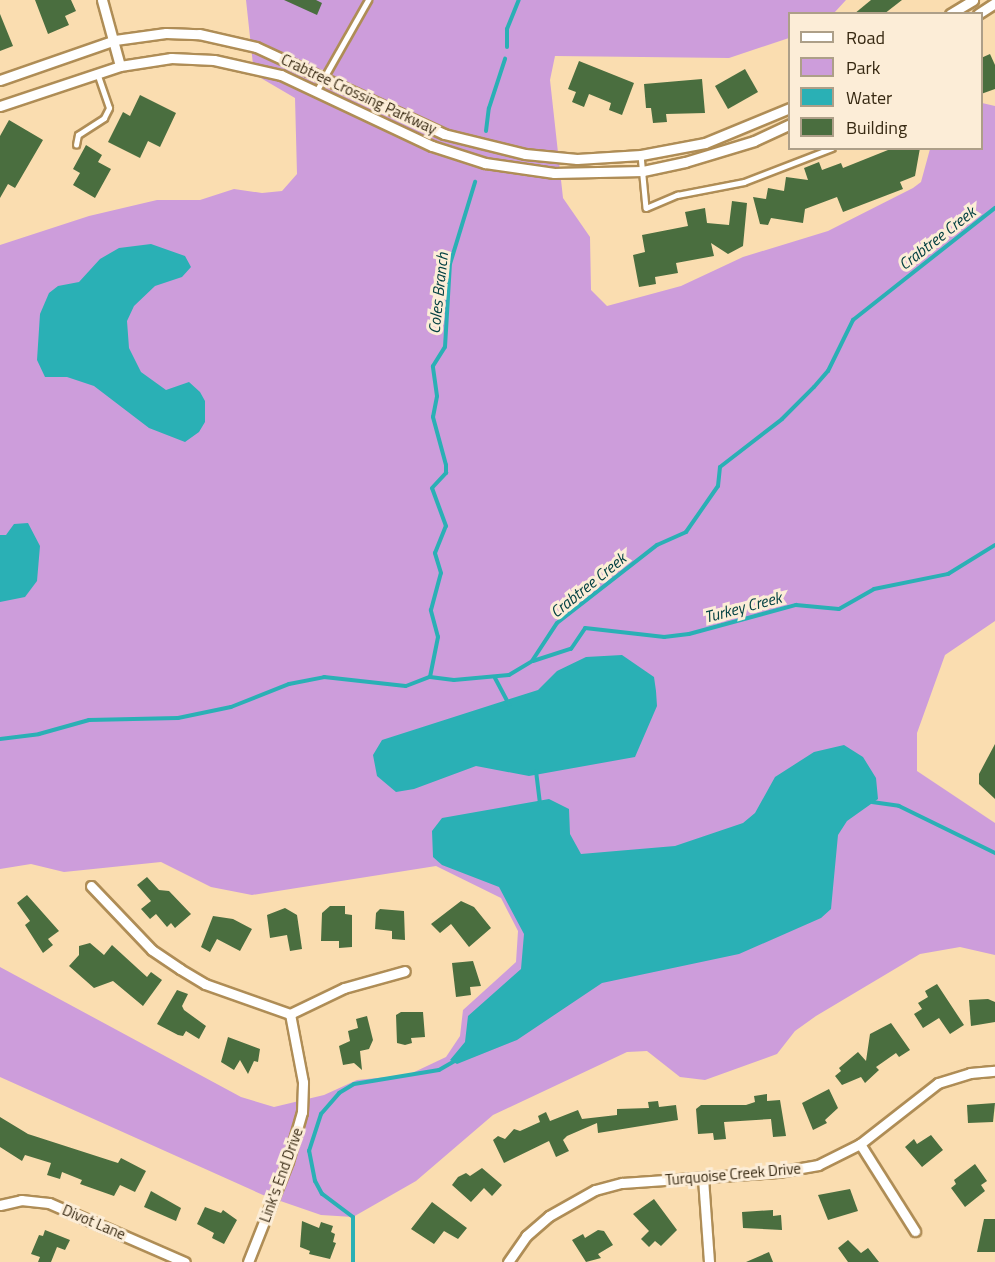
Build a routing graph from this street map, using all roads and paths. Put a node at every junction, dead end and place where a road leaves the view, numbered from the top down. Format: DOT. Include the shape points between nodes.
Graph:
graph roads {
  1 [pos="102,0"];
  2 [pos="368,0"];
  3 [pos="973,0"];
  4 [pos="994,3"];
  5 [pos="953,12"];
  6 [pos="981,12"];
  7 [pos="115,40"];
  8 [pos="120,66"];
  9 [pos="97,74"];
  10 [pos="324,77"];
  11 [pos="0,80"];
  12 [pos="316,92"];
  13 [pos="0,106"];
  14 [pos="788,108"];
  15 [pos="788,124"];
  16 [pos="76,145"];
  17 [pos="827,150"];
  18 [pos="641,155"];
  19 [pos="643,171"];
  20 [pos="91,886"];
  21 [pos="405,971"];
  22 [pos="291,1014"];
  23 [pos="995,1071"];
  24 [pos="861,1144"];
  25 [pos="703,1178"];
  26 [pos="0,1205"];
  27 [pos="915,1231"];
  28 [pos="185,1262"];
  29 [pos="249,1262"];
  30 [pos="508,1262"];
  31 [pos="708,1262"];
  1 -- 7 [label="street"];
  2 -- 10 [label="lane"];
  3 -- 5 [label="street"];
  4 -- 6 [label="street"];
  7 -- 8 [label="street"];
  7 -- 10 [label="street, Crabtree Crossing Parkway" via="166,33 216,36 256,47"];
  7 -- 11 [label="street, Crabtree Crossing Parkway"];
  8 -- 9 [label="street, Crabtree Crossing Parkway"];
  8 -- 12 [label="street, Crabtree Crossing Parkway" via="171,58 214,60 266,70"];
  9 -- 13 [label="street, Crabtree Crossing Parkway"];
  9 -- 16 [label="lane" via="109,108 104,118 78,135"];
  10 -- 12 [label="lane"];
  10 -- 18 [label="street, Crabtree Crossing Parkway" via="426,128 482,145 577,159"];
  12 -- 19 [label="street, Crabtree Crossing Parkway" via="432,146 486,163 554,173"];
  14 -- 18 [label="street, Crabtree Crossing Parkway" via="705,143"];
  15 -- 19 [label="street, Crabtree Crossing Parkway" via="722,152"];
  17 -- 19 [label="lane" via="744,182 677,195 646,208"];
  18 -- 19 [label="lane"];
  20 -- 22 [label="street" via="152,950 180,969 205,984"];
  21 -- 22 [label="street" via="344,988"];
  22 -- 29 [label="street, Link's End Drive" via="303,1082 302,1112 288,1161"];
  23 -- 24 [label="street, Turquoise Creek Drive" via="970,1073 938,1083"];
  24 -- 25 [label="street, Turquoise Creek Drive" via="801,1170"];
  24 -- 27 [label="street"];
  25 -- 30 [label="street, Turquoise Creek Drive" via="621,1183 586,1194 537,1226"];
  25 -- 31 [label="street"];
  26 -- 28 [label="street, Divot Lane" via="21,1200 49,1203"];
}
